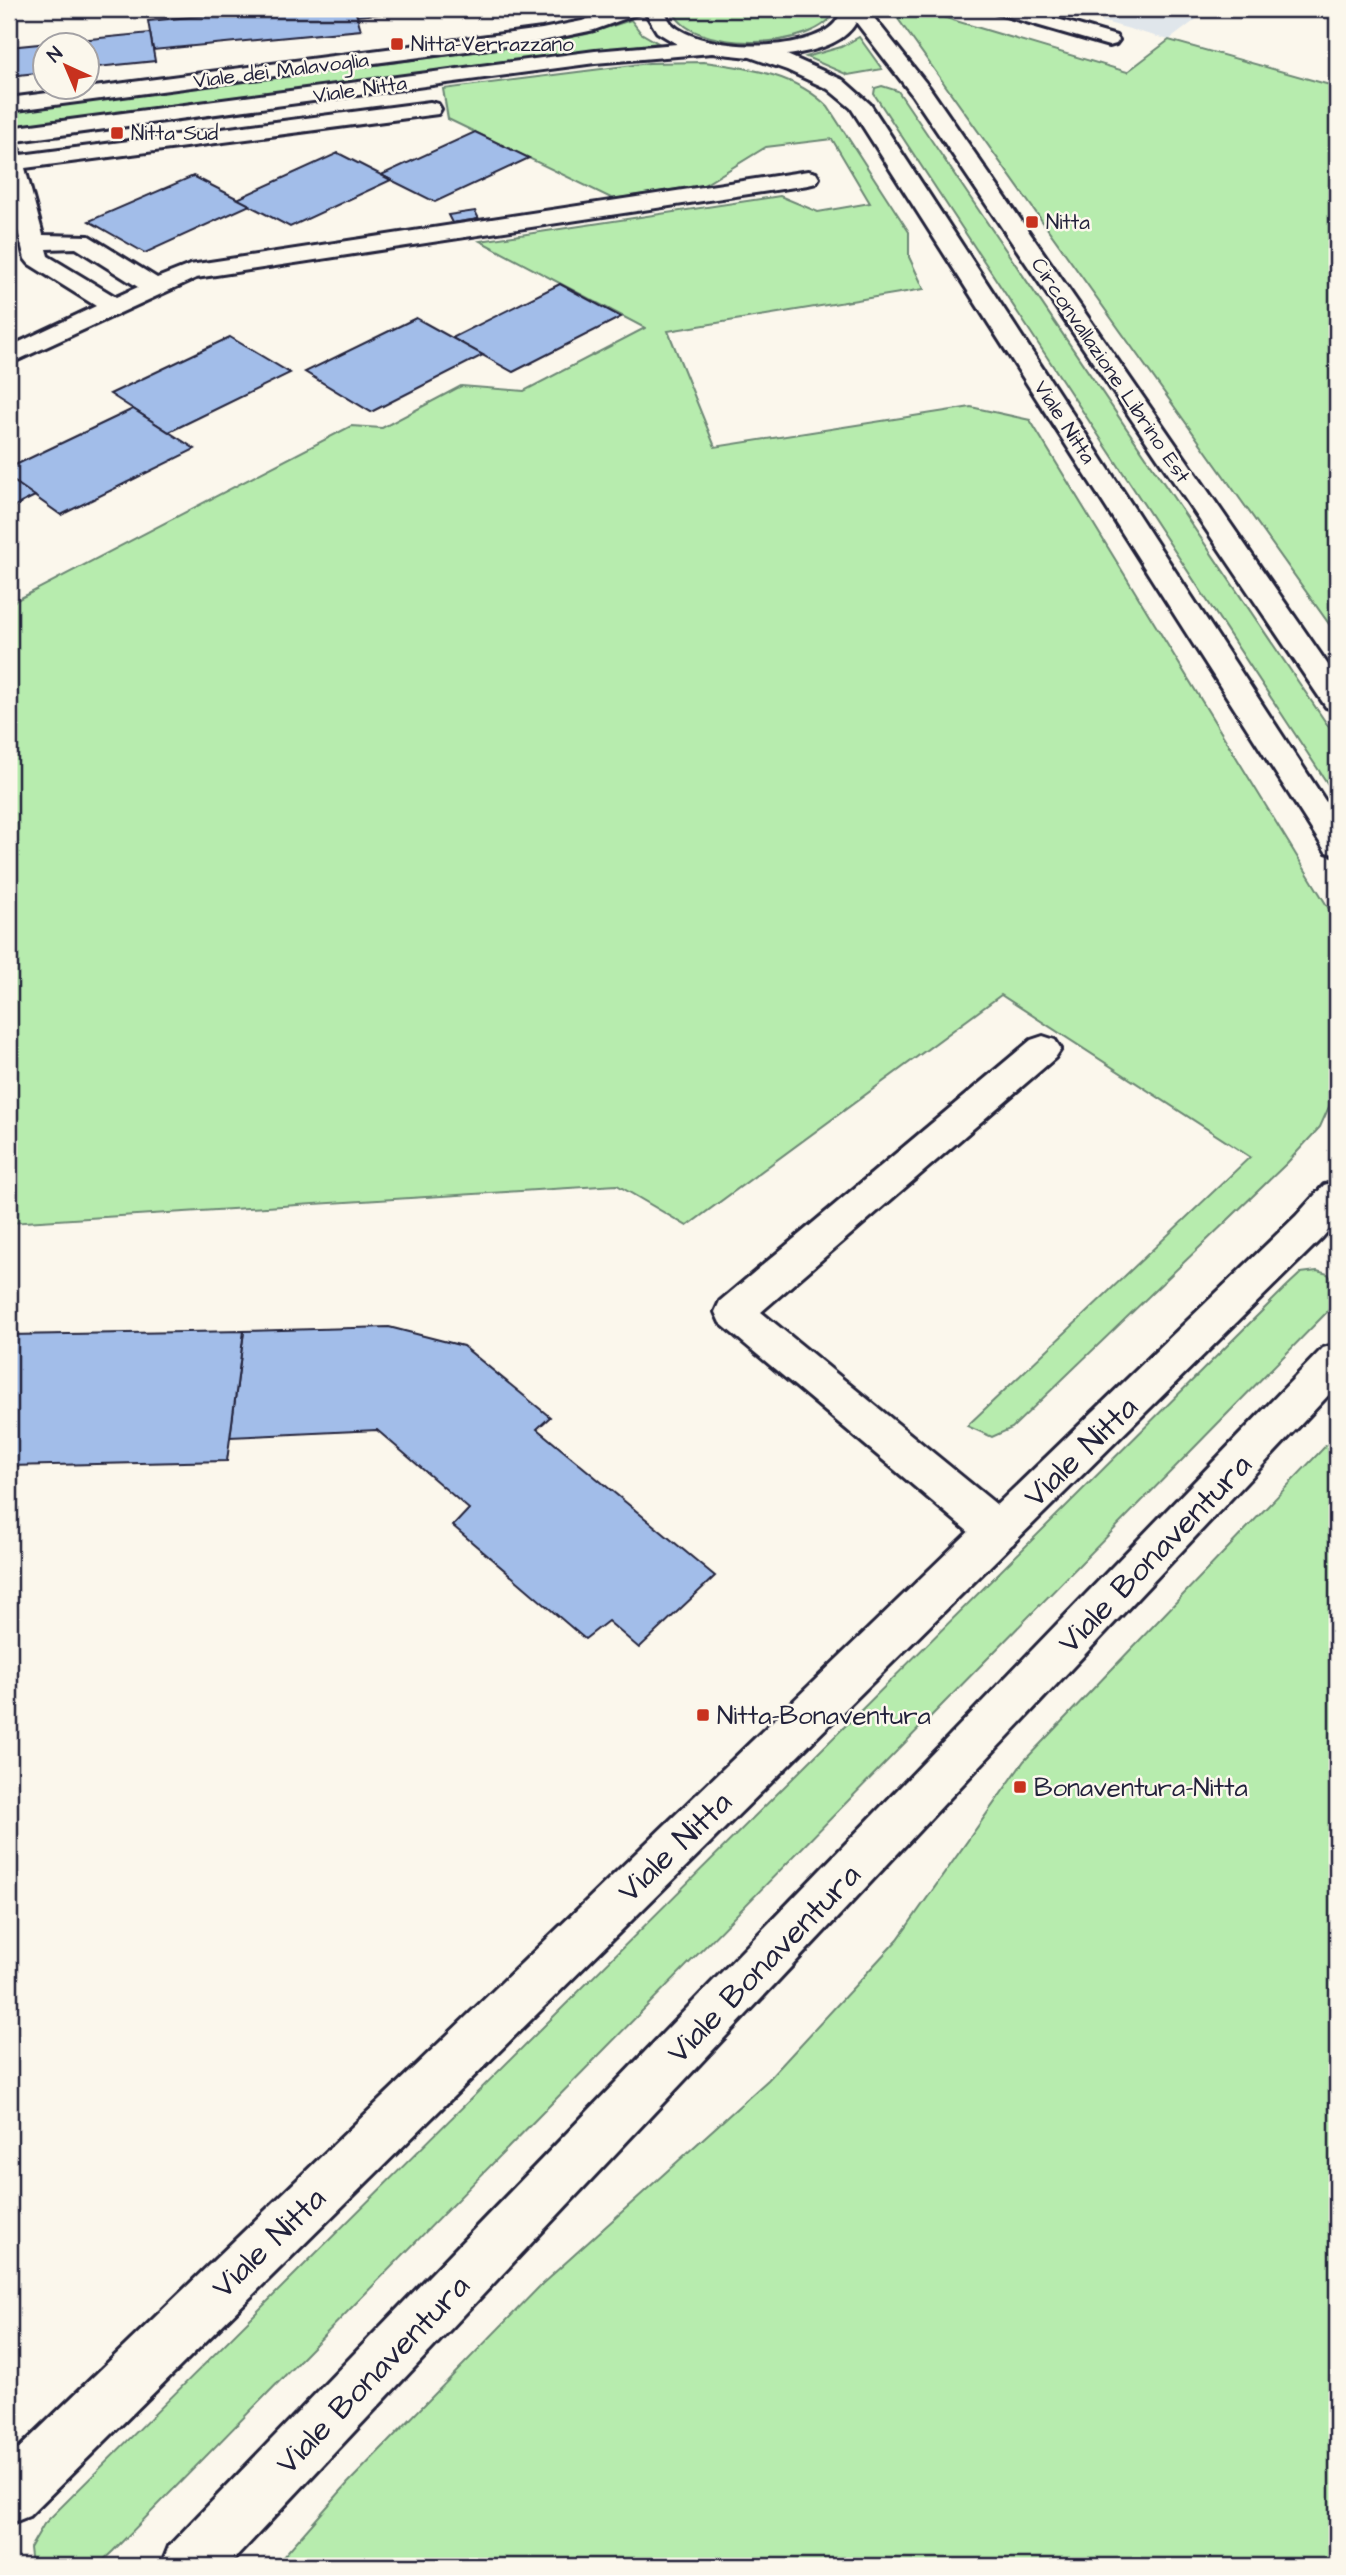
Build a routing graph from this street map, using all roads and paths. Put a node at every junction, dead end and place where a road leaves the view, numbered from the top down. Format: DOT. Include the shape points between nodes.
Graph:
graph roads {
  1 [pos="633,9"];
  2 [pos="653,9"];
  3 [pos="855,9"];
  4 [pos="1002,9"];
  5 [pos="1109,40"];
  6 [pos="712,47"];
  7 [pos="751,51"];
  8 [pos="322,94"];
  9 [pos="9,105"];
  10 [pos="430,109"];
  11 [pos="331,122"];
  12 [pos="9,135"];
  13 [pos="10,158"];
  14 [pos="808,178"];
  15 [pos="32,242"];
  16 [pos="156,288"];
  17 [pos="114,307"];
  18 [pos="9,356"];
  19 [pos="1337,700"];
  20 [pos="1337,844"];
  21 [pos="1043,1049"];
  22 [pos="1337,1195"];
  23 [pos="1337,1360"];
  24 [pos="998,1531"];
  25 [pos="9,2496"];
  26 [pos="188,2566"];
  1 -- 9 [label="main road, Viale dei Malavoglia" via="587,26 542,35"];
  2 -- 6 [label="main road" via="668,31"];
  3 -- 7 [label="main road" via="849,22 828,38 793,48"];
  3 -- 19 [label="main road, Circonvallazione Librino Est" via="921,92"];
  4 -- 5 [label="main road"];
  6 -- 7 [label="main road"];
  6 -- 8 [label="main road, Viale Nitta" via="595,57"];
  7 -- 20 [label="main road, Viale Nitta" via="816,74 845,89 859,104"];
  8 -- 11 [label="main road"];
  8 -- 12 [label="main road, Viale Nitta"];
  10 -- 11 [label="main road"];
  11 -- 13 [label="main road"];
  13 -- 15 [label="main road"];
  14 -- 16 [label="main road" via="190,272"];
  15 -- 16 [label="main road" via="81,241"];
  15 -- 17 [label="main road" via="37,259"];
  16 -- 17 [label="main road"];
  17 -- 18 [label="main road"];
  21 -- 24 [label="main road" via="734,1312"];
  22 -- 24 [label="main road, Viale Nitta"];
  23 -- 26 [label="main road, Viale Bonaventura"];
  24 -- 25 [label="main road, Viale Nitta"];
}
